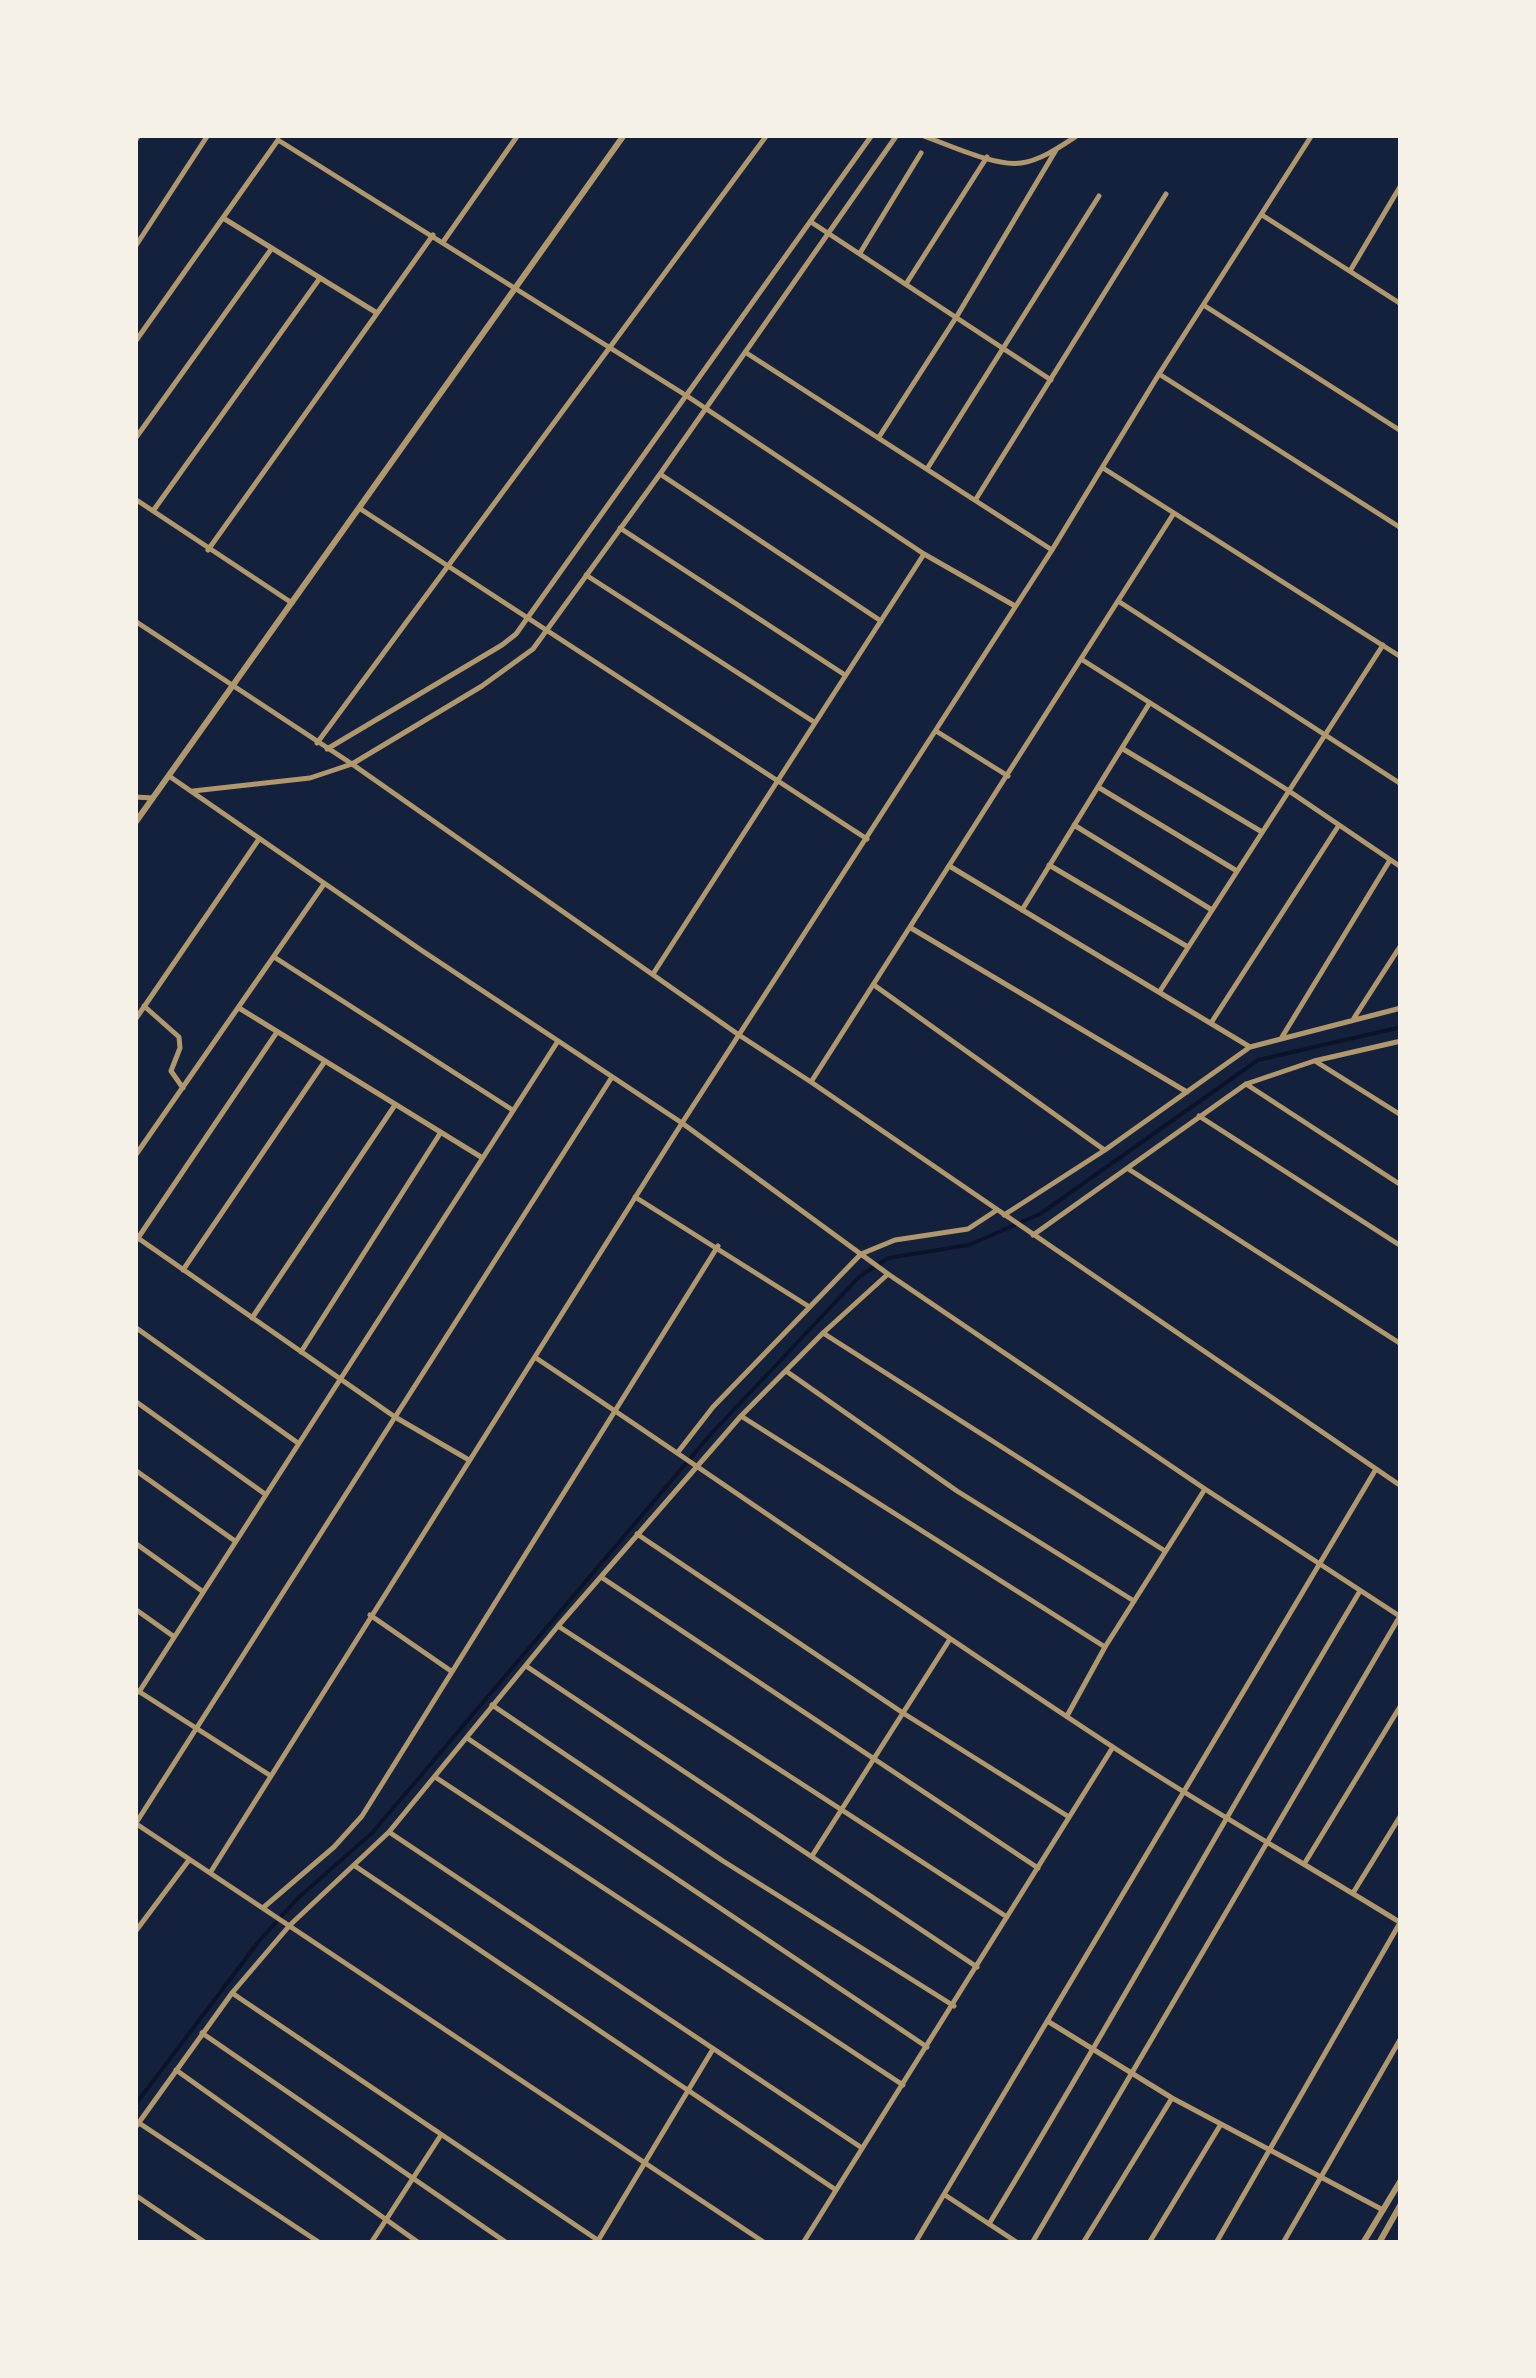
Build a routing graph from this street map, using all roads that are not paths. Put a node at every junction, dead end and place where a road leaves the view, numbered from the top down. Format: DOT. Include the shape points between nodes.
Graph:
graph roads {
  1 [pos="139,135"];
  2 [pos="208,135"];
  3 [pos="518,135"];
  4 [pos="624,135"];
  5 [pos="767,135"];
  6 [pos="872,135"];
  7 [pos="897,135"];
  8 [pos="921,135"];
  9 [pos="1078,135"];
  10 [pos="1312,135"];
  11 [pos="275,137"];
  12 [pos="135,142"];
  13 [pos="1056,150"];
  14 [pos="921,153"];
  15 [pos="987,158"];
  16 [pos="1401,185"];
  17 [pos="1166,194"];
  18 [pos="1099,196"];
  19 [pos="1262,214"];
  20 [pos="223,218"];
  21 [pos="811,222"];
  22 [pos="828,233"];
  23 [pos="432,235"];
  24 [pos="442,242"];
  25 [pos="135,247"];
  26 [pos="272,248"];
  27 [pos="860,253"];
  28 [pos="1350,271"];
  29 [pos="320,278"];
  30 [pos="906,284"];
  31 [pos="514,289"];
  32 [pos="1401,304"];
  33 [pos="1204,306"];
  34 [pos="377,313"];
  35 [pos="957,316"];
  36 [pos="135,342"];
  37 [pos="610,347"];
  38 [pos="1002,348"];
  39 [pos="745,352"];
  40 [pos="1159,374"];
  41 [pos="1051,380"];
  42 [pos="687,396"];
  43 [pos="705,408"];
  44 [pos="1401,432"];
  45 [pos="879,437"];
  46 [pos="135,439"];
  47 [pos="1103,468"];
  48 [pos="927,469"];
  49 [pos="660,474"];
  50 [pos="135,499"];
  51 [pos="976,499"];
  52 [pos="358,508"];
  53 [pos="154,511"];
  54 [pos="1174,513"];
  55 [pos="620,528"];
  56 [pos="1401,528"];
  57 [pos="208,550"];
  58 [pos="1052,550"];
  59 [pos="924,554"];
  60 [pos="448,567"];
  61 [pos="586,575"];
  62 [pos="1118,602"];
  63 [pos="292,603"];
  64 [pos="1015,606"];
  65 [pos="528,618"];
  66 [pos="880,621"];
  67 [pos="136,623"];
  68 [pos="547,631"];
  69 [pos="1383,645"];
  70 [pos="1401,657"];
  71 [pos="1081,659"];
  72 [pos="845,675"];
  73 [pos="232,687"];
  74 [pos="1150,703"];
  75 [pos="814,722"];
  76 [pos="936,732"];
  77 [pos="1326,734"];
  78 [pos="316,744"];
  79 [pos="1122,748"];
  80 [pos="327,750"];
  81 [pos="352,764"];
  82 [pos="168,776"];
  83 [pos="1008,776"];
  84 [pos="777,780"];
  85 [pos="1401,784"];
  86 [pos="1098,787"];
  87 [pos="1289,791"];
  88 [pos="191,792"];
  89 [pos="135,796"];
  90 [pos="153,798"];
  91 [pos="135,823"];
  92 [pos="1074,825"];
  93 [pos="1340,825"];
  94 [pos="1262,832"];
  95 [pos="258,838"];
  96 [pos="867,840"];
  97 [pos="1391,859"];
  98 [pos="1050,864"];
  99 [pos="951,867"];
  100 [pos="1401,867"];
  101 [pos="1237,871"];
  102 [pos="324,884"];
  103 [pos="1022,910"];
  104 [pos="1212,910"];
  105 [pos="911,928"];
  106 [pos="1401,944"];
  107 [pos="1188,948"];
  108 [pos="274,957"];
  109 [pos="653,974"];
  110 [pos="874,984"];
  111 [pos="1160,991"];
  112 [pos="144,1006"];
  113 [pos="239,1008"];
  114 [pos="1401,1008"];
  115 [pos="135,1020"];
  116 [pos="1352,1020"];
  117 [pos="1211,1024"];
  118 [pos="277,1032"];
  119 [pos="738,1035"];
  120 [pos="1282,1037"];
  121 [pos="558,1041"];
  122 [pos="1400,1043"];
  123 [pos="1250,1047"];
  124 [pos="325,1061"];
  125 [pos="1314,1061"];
  126 [pos="612,1078"];
  127 [pos="812,1082"];
  128 [pos="1246,1084"];
  129 [pos="183,1088"];
  130 [pos="1186,1092"];
  131 [pos="395,1104"];
  132 [pos="511,1109"];
  133 [pos="1401,1115"];
  134 [pos="1199,1116"];
  135 [pos="682,1123"];
  136 [pos="441,1132"];
  137 [pos="1104,1150"];
  138 [pos="135,1156"];
  139 [pos="481,1157"];
  140 [pos="1129,1170"];
  141 [pos="1401,1185"];
  142 [pos="635,1197"];
  143 [pos="997,1210"];
  144 [pos="1004,1215"];
  145 [pos="1033,1236"];
  146 [pos="136,1237"];
  147 [pos="718,1246"];
  148 [pos="1401,1246"];
  149 [pos="864,1257"];
  150 [pos="183,1270"];
  151 [pos="888,1274"];
  152 [pos="808,1306"];
  153 [pos="252,1318"];
  154 [pos="135,1327"];
  155 [pos="823,1333"];
  156 [pos="1401,1344"];
  157 [pos="301,1352"];
  158 [pos="536,1358"];
  159 [pos="786,1371"];
  160 [pos="338,1379"];
  161 [pos="135,1401"];
  162 [pos="615,1411"];
  163 [pos="742,1416"];
  164 [pos="396,1417"];
  165 [pos="298,1443"];
  166 [pos="678,1452"];
  167 [pos="470,1461"];
  168 [pos="697,1464"];
  169 [pos="1376,1469"];
  170 [pos="135,1470"];
  171 [pos="1401,1486"];
  172 [pos="1205,1489"];
  173 [pos="264,1494"];
  174 [pos="636,1534"];
  175 [pos="235,1541"];
  176 [pos="135,1543"];
  177 [pos="1165,1552"];
  178 [pos="1319,1565"];
  179 [pos="601,1577"];
  180 [pos="203,1591"];
  181 [pos="1360,1592"];
  182 [pos="1134,1601"];
  183 [pos="135,1609"];
  184 [pos="370,1615"];
  185 [pos="1401,1616"];
  186 [pos="558,1626"];
  187 [pos="174,1636"];
  188 [pos="950,1640"];
  189 [pos="1105,1648"];
  190 [pos="525,1666"];
  191 [pos="451,1672"];
  192 [pos="137,1690"];
  193 [pos="492,1705"];
  194 [pos="1401,1706"];
  195 [pos="903,1713"];
  196 [pos="1068,1716"];
  197 [pos="197,1728"];
  198 [pos="467,1738"];
  199 [pos="1114,1747"];
  200 [pos="872,1760"];
  201 [pos="271,1776"];
  202 [pos="435,1777"];
  203 [pos="1185,1793"];
  204 [pos="841,1811"];
  205 [pos="1401,1815"];
  206 [pos="1069,1817"];
  207 [pos="1224,1818"];
  208 [pos="136,1823"];
  209 [pos="388,1832"];
  210 [pos="1265,1842"];
  211 [pos="812,1856"];
  212 [pos="189,1860"];
  213 [pos="1306,1862"];
  214 [pos="356,1866"];
  215 [pos="1038,1868"];
  216 [pos="210,1873"];
  217 [pos="1354,1893"];
  218 [pos="264,1907"];
  219 [pos="1006,1917"];
  220 [pos="1401,1922"];
  221 [pos="290,1925"];
  222 [pos="135,1932"];
  223 [pos="977,1967"];
  224 [pos="232,1993"];
  225 [pos="954,2006"];
  226 [pos="1049,2022"];
  227 [pos="202,2033"];
  228 [pos="1401,2038"];
  229 [pos="927,2047"];
  230 [pos="713,2049"];
  231 [pos="1093,2052"];
  232 [pos="176,2070"];
  233 [pos="1132,2074"];
  234 [pos="903,2085"];
  235 [pos="687,2090"];
  236 [pos="1172,2098"];
  237 [pos="1221,2124"];
  238 [pos="137,2125"];
  239 [pos="441,2135"];
  240 [pos="862,2148"];
  241 [pos="1270,2150"];
  242 [pos="644,2166"];
  243 [pos="1322,2177"];
  244 [pos="413,2178"];
  245 [pos="1401,2180"];
  246 [pos="836,2190"];
  247 [pos="944,2194"];
  248 [pos="135,2195"];
  249 [pos="1401,2204"];
  250 [pos="1383,2210"];
  251 [pos="386,2220"];
  252 [pos="988,2224"];
  253 [pos="599,2242"];
  254 [pos="206,2243"];
  255 [pos="320,2243"];
  256 [pos="371,2243"];
  257 [pos="420,2243"];
  258 [pos="507,2243"];
  259 [pos="765,2243"];
  260 [pos="803,2243"];
  261 [pos="915,2243"];
  262 [pos="1018,2243"];
  263 [pos="1032,2243"];
  264 [pos="1084,2243"];
  265 [pos="1149,2243"];
  266 [pos="1216,2243"];
  267 [pos="1283,2243"];
  268 [pos="1362,2243"];
  269 [pos="1378,2243"];
  1 -- 12 [label="street"];
  2 -- 25 [label="street"];
  3 -- 24 [label="street"];
  4 -- 31 [label="street"];
  5 -- 37 [label="street"];
  6 -- 21 [label="street"];
  7 -- 22 [label="street"];
  8 -- 15 [label="street"];
  9 -- 13 [label="street"];
  10 -- 19 [label="street"];
  11 -- 20 [label="street"];
  11 -- 23 [label="street"];
  13 -- 15 [label="street" via="1019,164"];
  13 -- 35 [label="street"];
  14 -- 27 [label="street"];
  15 -- 30 [label="street"];
  16 -- 28 [label="street"];
  17 -- 41 [label="street"];
  18 -- 38 [label="street"];
  19 -- 28 [label="street"];
  19 -- 33 [label="street"];
  20 -- 26 [label="street"];
  20 -- 36 [label="street"];
  21 -- 22 [label="street"];
  21 -- 42 [label="street"];
  22 -- 27 [label="street"];
  22 -- 39 [label="street"];
  23 -- 24 [label="street"];
  23 -- 34 [label="street"];
  24 -- 31 [label="street"];
  26 -- 29 [label="street"];
  26 -- 46 [label="street"];
  27 -- 30 [label="street"];
  28 -- 32 [label="street"];
  29 -- 34 [label="street"];
  29 -- 53 [label="street"];
  30 -- 35 [label="street"];
  31 -- 37 [label="street"];
  31 -- 52 [label="street"];
  33 -- 40 [label="street"];
  33 -- 44 [label="street"];
  34 -- 57 [label="street"];
  35 -- 38 [label="street"];
  35 -- 45 [label="street"];
  37 -- 42 [label="street"];
  37 -- 60 [label="street"];
  38 -- 41 [label="street"];
  38 -- 48 [label="street"];
  39 -- 43 [label="street"];
  39 -- 45 [label="street"];
  40 -- 47 [label="street"];
  40 -- 56 [label="street"];
  41 -- 51 [label="street"];
  42 -- 43 [label="street"];
  42 -- 65 [label="street"];
  43 -- 49 [label="street"];
  43 -- 59 [label="street"];
  45 -- 48 [label="street"];
  47 -- 54 [label="street"];
  47 -- 58 [label="street"];
  48 -- 51 [label="street"];
  49 -- 55 [label="street"];
  49 -- 66 [label="street"];
  50 -- 53 [label="street"];
  51 -- 58 [label="street"];
  52 -- 60 [label="street"];
  52 -- 63 [label="street"];
  53 -- 57 [label="street"];
  54 -- 62 [label="street"];
  54 -- 69 [label="street"];
  55 -- 61 [label="street"];
  55 -- 72 [label="street"];
  57 -- 63 [label="street"];
  58 -- 64 [label="street"];
  59 -- 64 [label="street"];
  59 -- 66 [label="street"];
  60 -- 65 [label="street"];
  60 -- 78 [label="street"];
  61 -- 68 [label="street"];
  61 -- 75 [label="street"];
  62 -- 71 [label="street"];
  62 -- 77 [label="street"];
  63 -- 73 [label="street"];
  64 -- 76 [label="street"];
  65 -- 68 [label="street"];
  65 -- 80 [label="street" via="502,645"];
  66 -- 72 [label="street"];
  67 -- 73 [label="street"];
  68 -- 81 [label="street" via="495,677"];
  68 -- 84 [label="street"];
  69 -- 70 [label="street"];
  69 -- 77 [label="street"];
  71 -- 74 [label="street"];
  71 -- 83 [label="street"];
  72 -- 75 [label="street"];
  73 -- 78 [label="street"];
  73 -- 82 [label="street"];
  74 -- 79 [label="street"];
  74 -- 87 [label="street"];
  75 -- 84 [label="street"];
  76 -- 83 [label="street"];
  76 -- 96 [label="street"];
  77 -- 85 [label="street"];
  77 -- 87 [label="street"];
  78 -- 80 [label="street"];
  79 -- 86 [label="street"];
  79 -- 94 [label="street"];
  80 -- 81 [label="street"];
  81 -- 88 [label="street" via="310,778"];
  81 -- 109 [label="street"];
  82 -- 88 [label="street"];
  82 -- 90 [label="street"];
  83 -- 99 [label="street"];
  84 -- 96 [label="street"];
  84 -- 109 [label="street"];
  86 -- 92 [label="street"];
  86 -- 101 [label="street"];
  87 -- 93 [label="street"];
  87 -- 94 [label="street"];
  88 -- 95 [label="street"];
  89 -- 90 [label="street"];
  90 -- 91 [label="street"];
  92 -- 98 [label="street"];
  92 -- 104 [label="street"];
  93 -- 97 [label="street"];
  93 -- 117 [label="street"];
  94 -- 101 [label="street"];
  95 -- 102 [label="street"];
  95 -- 112 [label="street"];
  96 -- 119 [label="street"];
  97 -- 100 [label="street"];
  97 -- 120 [label="street"];
  98 -- 103 [label="street"];
  98 -- 107 [label="street"];
  99 -- 103 [label="street"];
  99 -- 105 [label="street"];
  101 -- 104 [label="street"];
  102 -- 108 [label="street"];
  102 -- 121 [label="street"];
  103 -- 111 [label="street"];
  104 -- 107 [label="street"];
  105 -- 110 [label="street"];
  105 -- 130 [label="street"];
  106 -- 116 [label="street"];
  107 -- 111 [label="street"];
  108 -- 113 [label="street"];
  108 -- 132 [label="street"];
  109 -- 119 [label="street"];
  110 -- 127 [label="street"];
  110 -- 137 [label="street"];
  111 -- 117 [label="street"];
  112 -- 115 [label="street"];
  112 -- 129 [label="street" via="179,1037 171,1071"];
  113 -- 118 [label="street"];
  113 -- 129 [label="street"];
  114 -- 116 [label="street"];
  116 -- 120 [label="street"];
  117 -- 123 [label="street"];
  118 -- 124 [label="street"];
  118 -- 146 [label="street"];
  119 -- 127 [label="street"];
  119 -- 135 [label="street"];
  120 -- 123 [label="street"];
  121 -- 126 [label="street"];
  121 -- 132 [label="street"];
  122 -- 125 [label="street"];
  123 -- 130 [label="street"];
  124 -- 131 [label="street"];
  124 -- 150 [label="street"];
  125 -- 128 [label="street"];
  125 -- 133 [label="street"];
  126 -- 135 [label="street"];
  126 -- 164 [label="street"];
  127 -- 143 [label="street"];
  128 -- 134 [label="street"];
  128 -- 141 [label="street"];
  129 -- 138 [label="street"];
  130 -- 137 [label="street"];
  131 -- 136 [label="street"];
  131 -- 153 [label="street"];
  132 -- 139 [label="street"];
  134 -- 140 [label="street"];
  134 -- 148 [label="street"];
  135 -- 142 [label="street"];
  135 -- 149 [label="street"];
  136 -- 139 [label="street"];
  136 -- 157 [label="street"];
  137 -- 144 [label="street"];
  139 -- 160 [label="street"];
  140 -- 145 [label="street"];
  140 -- 156 [label="street"];
  142 -- 147 [label="street"];
  142 -- 158 [label="street"];
  143 -- 144 [label="street"];
  143 -- 149 [label="street" via="968,1228 894,1240"];
  144 -- 145 [label="street"];
  145 -- 169 [label="street"];
  146 -- 150 [label="street"];
  147 -- 152 [label="street"];
  147 -- 162 [label="street"];
  149 -- 151 [label="street"];
  149 -- 152 [label="street"];
  150 -- 153 [label="street"];
  151 -- 155 [label="street"];
  151 -- 172 [label="street"];
  152 -- 166 [label="street"];
  153 -- 157 [label="street"];
  154 -- 165 [label="street"];
  155 -- 159 [label="street"];
  155 -- 177 [label="street"];
  157 -- 160 [label="street"];
  158 -- 162 [label="street"];
  158 -- 167 [label="street"];
  159 -- 163 [label="street"];
  159 -- 182 [label="street" via="958,1491"];
  160 -- 164 [label="street"];
  160 -- 165 [label="street"];
  161 -- 173 [label="street"];
  162 -- 166 [label="street"];
  162 -- 191 [label="street"];
  163 -- 168 [label="street"];
  163 -- 189 [label="street"];
  164 -- 167 [label="street"];
  164 -- 197 [label="street"];
  165 -- 173 [label="street"];
  166 -- 168 [label="street"];
  167 -- 184 [label="street"];
  168 -- 174 [label="street"];
  168 -- 188 [label="street"];
  169 -- 171 [label="street"];
  169 -- 178 [label="street"];
  170 -- 175 [label="street"];
  172 -- 177 [label="street"];
  172 -- 178 [label="street"];
  173 -- 175 [label="street"];
  174 -- 179 [label="street"];
  174 -- 195 [label="street"];
  175 -- 180 [label="street"];
  176 -- 180 [label="street"];
  177 -- 182 [label="street"];
  178 -- 181 [label="street"];
  178 -- 203 [label="street"];
  179 -- 186 [label="street"];
  179 -- 200 [label="street"];
  180 -- 187 [label="street"];
  181 -- 185 [label="street"];
  181 -- 207 [label="street"];
  182 -- 189 [label="street"];
  183 -- 187 [label="street"];
  184 -- 191 [label="street"];
  184 -- 201 [label="street"];
  185 -- 210 [label="street"];
  186 -- 190 [label="street"];
  186 -- 204 [label="street"];
  187 -- 192 [label="street"];
  188 -- 195 [label="street"];
  188 -- 196 [label="street"];
  189 -- 196 [label="street"];
  190 -- 193 [label="street"];
  190 -- 211 [label="street"];
  191 -- 218 [label="street" via="362,1816"];
  192 -- 197 [label="street"];
  193 -- 198 [label="street"];
  193 -- 225 [label="street"];
  194 -- 213 [label="street"];
  195 -- 200 [label="street"];
  195 -- 206 [label="street"];
  196 -- 199 [label="street"];
  197 -- 201 [label="street"];
  197 -- 208 [label="street"];
  198 -- 202 [label="street"];
  198 -- 229 [label="street"];
  199 -- 203 [label="street"];
  199 -- 206 [label="street"];
  200 -- 204 [label="street"];
  200 -- 215 [label="street"];
  201 -- 216 [label="street"];
  202 -- 209 [label="street"];
  202 -- 234 [label="street"];
  203 -- 207 [label="street"];
  203 -- 226 [label="street"];
  204 -- 211 [label="street"];
  204 -- 219 [label="street"];
  205 -- 217 [label="street"];
  206 -- 215 [label="street"];
  207 -- 210 [label="street"];
  207 -- 231 [label="street"];
  208 -- 212 [label="street"];
  209 -- 214 [label="street"];
  209 -- 230 [label="street"];
  210 -- 213 [label="street"];
  210 -- 233 [label="street"];
  211 -- 223 [label="street"];
  212 -- 216 [label="street"];
  212 -- 222 [label="street"];
  213 -- 217 [label="street"];
  214 -- 221 [label="street"];
  214 -- 235 [label="street"];
  215 -- 219 [label="street"];
  216 -- 218 [label="street"];
  217 -- 220 [label="street"];
  218 -- 221 [label="street"];
  219 -- 223 [label="street"];
  220 -- 241 [label="street"];
  221 -- 224 [label="street"];
  221 -- 242 [label="street"];
  223 -- 225 [label="street"];
  224 -- 227 [label="street"];
  224 -- 239 [label="street"];
  225 -- 229 [label="street"];
  226 -- 231 [label="street"];
  226 -- 247 [label="street"];
  227 -- 232 [label="street"];
  227 -- 244 [label="street"];
  228 -- 243 [label="street"];
  229 -- 234 [label="street"];
  230 -- 235 [label="street"];
  230 -- 240 [label="street"];
  231 -- 233 [label="street"];
  231 -- 252 [label="street"];
  232 -- 238 [label="street"];
  232 -- 251 [label="street"];
  233 -- 236 [label="street"];
  233 -- 263 [label="street"];
  234 -- 240 [label="street"];
  235 -- 242 [label="street"];
  235 -- 246 [label="street"];
  236 -- 237 [label="street"];
  236 -- 264 [label="street"];
  237 -- 241 [label="street"];
  237 -- 265 [label="street"];
  238 -- 255 [label="street"];
  239 -- 244 [label="street"];
  239 -- 253 [label="street"];
  240 -- 246 [label="street"];
  241 -- 243 [label="street"];
  241 -- 266 [label="street"];
  242 -- 253 [label="street"];
  242 -- 259 [label="street"];
  243 -- 250 [label="street"];
  243 -- 267 [label="street"];
  244 -- 251 [label="street"];
  244 -- 258 [label="street"];
  245 -- 250 [label="street"];
  246 -- 260 [label="street"];
  247 -- 252 [label="street"];
  247 -- 261 [label="street"];
  248 -- 254 [label="street"];
  249 -- 269 [label="street"];
  250 -- 268 [label="street"];
  251 -- 256 [label="street"];
  251 -- 257 [label="street"];
  252 -- 262 [label="street"];
}
